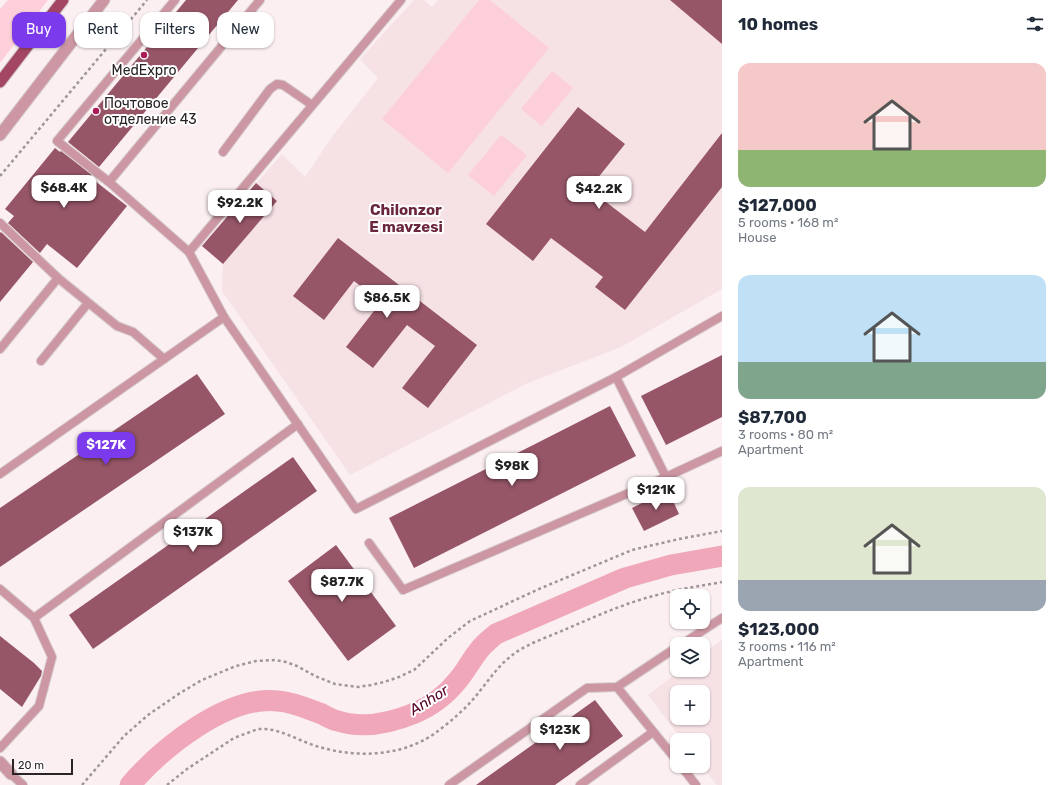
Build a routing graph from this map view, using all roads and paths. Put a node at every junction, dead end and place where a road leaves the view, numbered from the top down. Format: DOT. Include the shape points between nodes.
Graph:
graph roads {
  1 [pos="63,0"];
  2 [pos="104,0"];
  3 [pos="147,0"];
  4 [pos="175,0"];
  5 [pos="260,0"];
  6 [pos="401,0"];
  7 [pos="0,82"];
  8 [pos="312,104"];
  9 [pos="0,135"];
  10 [pos="223,152"];
  11 [pos="0,176"];
  12 [pos="109,182"];
  13 [pos="0,223"];
  14 [pos="190,252"];
  15 [pos="58,278"];
  16 [pos="88,303"];
  17 [pos="722,316"];
  18 [pos="224,317"];
  19 [pos="0,349"];
  20 [pos="164,359"];
  21 [pos="41,361"];
  22 [pos="616,377"];
  23 [pos="298,424"];
  24 [pos="722,451"];
  25 [pos="0,474"];
  26 [pos="666,477"];
  27 [pos="722,531"];
  28 [pos="369,544"];
  29 [pos="722,582"];
  30 [pos="0,589"];
  31 [pos="34,618"];
  32 [pos="722,618"];
  33 [pos="693,637"];
  34 [pos="670,652"];
  35 [pos="617,687"];
  36 [pos="654,732"];
  37 [pos="0,748"];
  38 [pos="670,752"];
  39 [pos="0,762"];
  40 [pos="687,773"];
  41 [pos="11,774"];
  42 [pos="23,785"];
  43 [pos="82,785"];
  44 [pos="167,785"];
  45 [pos="449,785"];
  46 [pos="580,785"];
  47 [pos="696,785"];
  1 -- 7 [label="main road"];
  2 -- 9 [label="street"];
  3 -- 11 [label="path"];
  4 -- 12 [label="lane" via="56,141"];
  5 -- 12 [label="lane"];
  6 -- 8 [label="lane"];
  8 -- 10 [label="lane" via="284,85 277,84 270,89"];
  8 -- 14 [label="lane"];
  12 -- 14 [label="lane"];
  13 -- 15 [label="lane"];
  14 -- 18 [label="lane"];
  15 -- 16 [label="lane"];
  15 -- 19 [label="lane"];
  16 -- 20 [label="lane" via="117,326 133,332"];
  16 -- 21 [label="lane"];
  17 -- 22 [label="lane"];
  18 -- 20 [label="lane"];
  18 -- 23 [label="lane"];
  20 -- 25 [label="lane"];
  22 -- 23 [label="lane" via="356,509"];
  22 -- 26 [label="lane"];
  23 -- 31 [label="lane"];
  24 -- 26 [label="lane"];
  26 -- 28 [label="lane" via="403,590"];
  27 -- 43 [label="path" via="632,550 539,589 470,621 414,670 384,682 358,687 335,684 297,666 275,660 236,666 202,680 148,715 124,736"];
  29 -- 44 [label="path" via="657,594 615,608 530,645 501,664 466,707 426,740 415,745 391,751 350,753 323,748 272,730 258,730 234,738"];
  30 -- 31 [label="lane"];
  31 -- 37 [label="lane" via="52,657 40,706"];
  32 -- 33 [label="lane"];
  34 -- 35 [label="lane"];
  35 -- 36 [label="lane"];
  35 -- 45 [label="lane" via="586,688"];
  36 -- 38 [label="lane"];
  36 -- 46 [label="lane"];
  39 -- 41 [label="street"];
  40 -- 47 [label="lane"];
  41 -- 42 [label="lane"];
}
